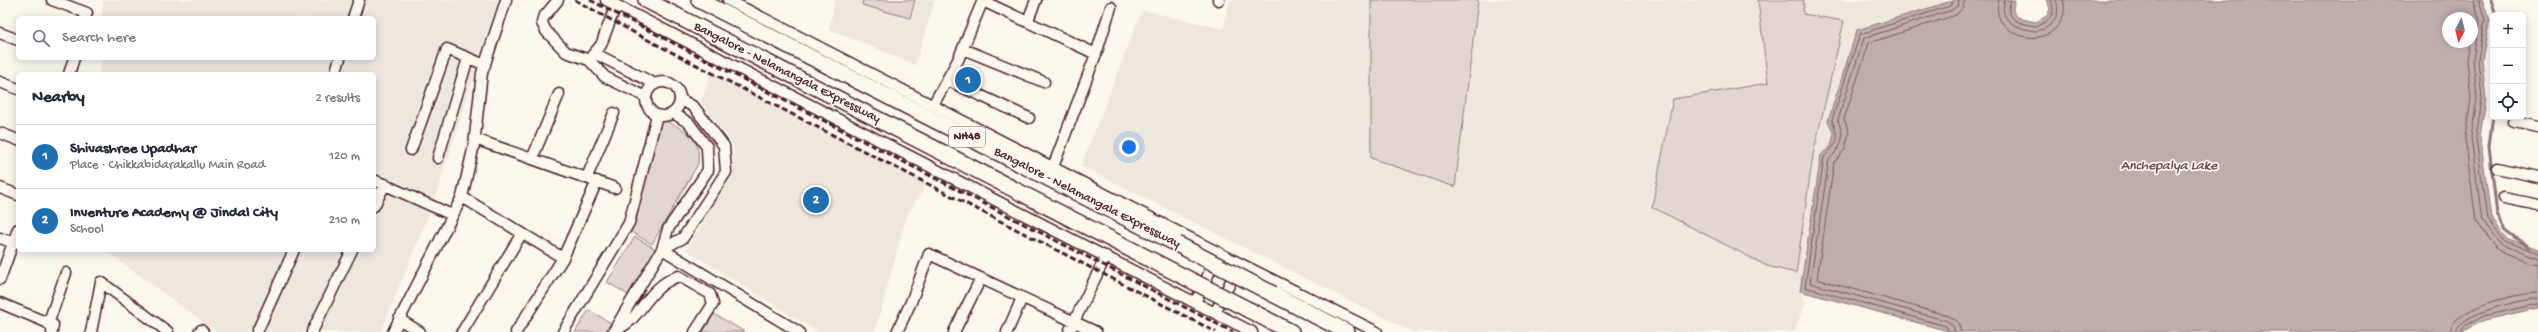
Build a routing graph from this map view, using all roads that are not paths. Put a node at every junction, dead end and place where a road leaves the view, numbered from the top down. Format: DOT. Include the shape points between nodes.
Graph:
graph roads {
  1 [pos="52,0"];
  2 [pos="359,0"];
  3 [pos="506,0"];
  4 [pos="558,0"];
  5 [pos="606,0"];
  6 [pos="646,0"];
  7 [pos="699,0"];
  8 [pos="728,0"];
  9 [pos="983,0"];
  10 [pos="1036,0"];
  11 [pos="616,5"];
  12 [pos="1111,7"];
  13 [pos="86,16"];
  14 [pos="354,16"];
  15 [pos="1028,20"];
  16 [pos="0,33"];
  17 [pos="16,39"];
  18 [pos="963,49"];
  19 [pos="1096,54"];
  20 [pos="592,56"];
  21 [pos="468,58"];
  22 [pos="71,60"];
  23 [pos="339,60"];
  24 [pos="485,65"];
  25 [pos="69,72"];
  26 [pos="336,72"];
  27 [pos="947,80"];
  28 [pos="0,82"];
  29 [pos="1044,82"];
  30 [pos="655,84"];
  31 [pos="16,88"];
  32 [pos="559,94"];
  33 [pos="646,97"];
  34 [pos="680,99"];
  35 [pos="933,105"];
  36 [pos="673,112"];
  37 [pos="614,113"];
  38 [pos="657,115"];
  39 [pos="1029,118"];
  40 [pos="2514,122"];
  41 [pos="2538,127"];
  42 [pos="0,133"];
  43 [pos="16,139"];
  44 [pos="475,139"];
  45 [pos="411,150"];
  46 [pos="438,158"];
  47 [pos="532,158"];
  48 [pos="1053,168"];
  49 [pos="2497,168"];
  50 [pos="587,177"];
  51 [pos="2538,177"];
  52 [pos="376,181"];
  53 [pos="597,181"];
  54 [pos="385,184"];
  55 [pos="0,188"];
  56 [pos="615,188"];
  57 [pos="16,194"];
  58 [pos="462,196"];
  59 [pos="2504,198"];
  60 [pos="376,202"];
  61 [pos="2538,205"];
  62 [pos="452,215"];
  63 [pos="522,233"];
  64 [pos="16,236"];
  65 [pos="0,238"];
  66 [pos="14,243"];
  67 [pos="662,249"];
  68 [pos="293,252"];
  69 [pos="351,252"];
  70 [pos="1219,253"];
  71 [pos="1106,256"];
  72 [pos="563,258"];
  73 [pos="1240,263"];
  74 [pos="66,273"];
  75 [pos="981,278"];
  76 [pos="0,279"];
  77 [pos="1022,298"];
  78 [pos="0,303"];
  79 [pos="1195,303"];
  80 [pos="1215,313"];
  81 [pos="399,319"];
  82 [pos="1074,322"];
  83 [pos="50,328"];
  84 [pos="613,331"];
  85 [pos="1248,331"];
  86 [pos="91,332"];
  87 [pos="168,332"];
  88 [pos="199,332"];
  89 [pos="203,332"];
  90 [pos="257,332"];
  91 [pos="312,332"];
  92 [pos="393,332"];
  93 [pos="420,332"];
  94 [pos="462,332"];
  95 [pos="516,332"];
  96 [pos="563,332"];
  97 [pos="695,332"];
  98 [pos="799,332"];
  99 [pos="897,332"];
  100 [pos="954,332"];
  101 [pos="1007,332"];
  102 [pos="1069,332"];
  103 [pos="1096,332"];
  104 [pos="1292,332"];
  105 [pos="1347,332"];
  106 [pos="1377,332"];
  1 -- 13 [label="street" via="87,13"];
  2 -- 14 [label="street"];
  3 -- 24 [label="street"];
  4 -- 20 [label="street" via="543,18 542,23 546,31 566,52"];
  5 -- 11 [label="street"];
  6 -- 104 [label="highway, Bangalore - Nelamangala Expressway / NH48, bridge"];
  7 -- 105 [label="highway, Bangalore - Nelamangala Expressway / NH48, bridge"];
  8 -- 35 [label="street"];
  9 -- 15 [label="street"];
  9 -- 18 [label="street"];
  10 -- 15 [label="street"];
  11 -- 20 [label="street" via="601,45"];
  11 -- 71 [label="street"];
  12 -- 19 [label="street"];
  15 -- 19 [label="street"];
  16 -- 17 [label="street"];
  18 -- 27 [label="street"];
  18 -- 29 [label="street"];
  19 -- 48 [label="street"];
  20 -- 30 [label="street"];
  20 -- 33 [label="street" via="605,77"];
  21 -- 24 [label="street"];
  21 -- 45 [label="street" via="446,49"];
  21 -- 46 [label="street"];
  22 -- 25 [label="street"];
  23 -- 26 [label="street"];
  24 -- 44 [label="street"];
  27 -- 35 [label="street"];
  27 -- 39 [label="street"];
  28 -- 31 [label="street"];
  30 -- 33 [label="street" via="648,90"];
  30 -- 34 [label="street" via="670,83 678,90"];
  32 -- 47 [label="street"];
  33 -- 38 [label="street" via="649,109"];
  34 -- 36 [label="street" via="678,107"];
  34 -- 67 [label="street" via="694,107 724,146 726,172 683,238"];
  35 -- 48 [label="street"];
  36 -- 38 [label="street"];
  36 -- 67 [label="street" via="689,123 707,147 708,170 668,229"];
  37 -- 50 [label="street"];
  38 -- 96 [label="street" via="629,223"];
  40 -- 41 [label="street"];
  42 -- 43 [label="street"];
  44 -- 47 [label="street"];
  44 -- 58 [label="street"];
  47 -- 50 [label="street"];
  48 -- 70 [label="street"];
  49 -- 51 [label="street"];
  50 -- 53 [label="street"];
  52 -- 54 [label="street"];
  53 -- 56 [label="street"];
  53 -- 72 [label="street"];
  54 -- 60 [label="street"];
  54 -- 62 [label="street"];
  55 -- 57 [label="street"];
  58 -- 62 [label="street"];
  58 -- 63 [label="street"];
  59 -- 61 [label="street"];
  62 -- 81 [label="street"];
  63 -- 72 [label="street"];
  63 -- 94 [label="street"];
  64 -- 66 [label="street"];
  65 -- 66 [label="street"];
  66 -- 76 [label="street"];
  67 -- 84 [label="street"];
  67 -- 98 [label="street"];
  68 -- 90 [label="street"];
  69 -- 91 [label="street"];
  70 -- 73 [label="street"];
  70 -- 79 [label="street"];
  71 -- 79 [label="street"];
  71 -- 82 [label="street"];
  72 -- 95 [label="street"];
  73 -- 80 [label="street"];
  73 -- 106 [label="street"];
  74 -- 83 [label="street"];
  75 -- 77 [label="street"];
  75 -- 99 [label="street" via="929,254"];
  75 -- 100 [label="street"];
  77 -- 82 [label="street"];
  77 -- 101 [label="street"];
  78 -- 83 [label="street"];
  79 -- 80 [label="street"];
  80 -- 85 [label="street"];
  81 -- 92 [label="street"];
  81 -- 93 [label="street"];
  82 -- 102 [label="street"];
  82 -- 103 [label="street"];
  84 -- 97 [label="street" via="625,327 656,288 679,276 710,294 713,304"];
  86 -- 87 [label="street" via="101,282"];
  88 -- 89 [label="street"];
}
